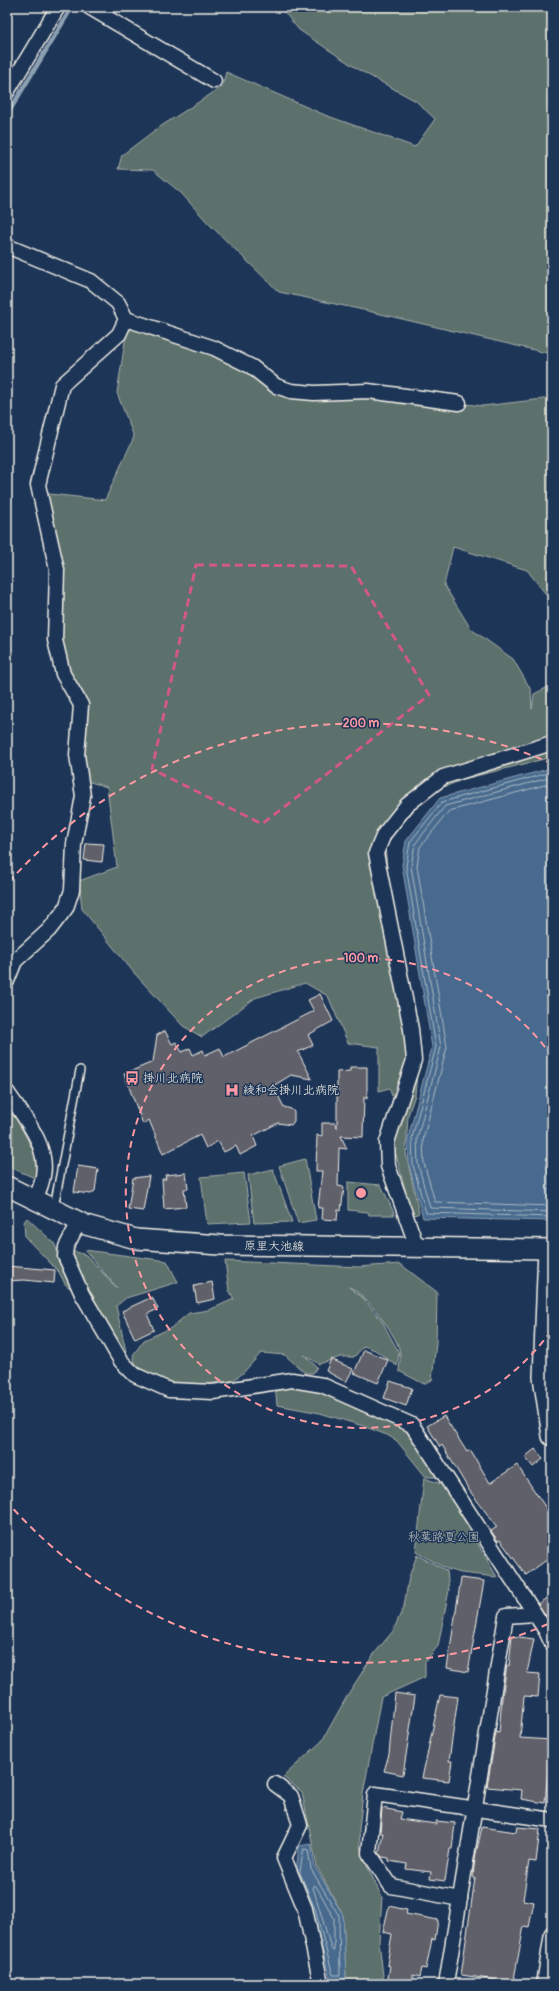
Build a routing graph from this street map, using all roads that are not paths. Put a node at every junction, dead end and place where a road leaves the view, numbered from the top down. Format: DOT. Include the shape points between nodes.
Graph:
graph roads {
  1 [pos="58,7"];
  2 [pos="89,7"];
  3 [pos="214,82"];
  4 [pos="7,92"];
  5 [pos="7,246"];
  6 [pos="126,319"];
  7 [pos="459,403"];
  8 [pos="552,743"];
  9 [pos="7,981"];
  10 [pos="80,1070"];
  11 [pos="7,1092"];
  12 [pos="7,1186"];
  13 [pos="35,1200"];
  14 [pos="53,1209"];
  15 [pos="79,1222"];
  16 [pos="417,1247"];
  17 [pos="550,1249"];
  18 [pos="552,1436"];
  19 [pos="535,1614"];
  20 [pos="552,1644"];
  21 [pos="275,1784"];
  22 [pos="475,1809"];
  23 [pos="552,1820"];
  24 [pos="460,1899"];
  25 [pos="552,1934"];
  26 [pos="321,1984"];
  27 [pos="446,1984"];
  28 [pos="544,1984"];
  1 -- 4 [label="street"];
  2 -- 3 [label="street"];
  5 -- 6 [label="street" via="91,281 118,303"];
  6 -- 7 [label="street" via="214,348 252,366 276,386 293,391 314,393 368,390"];
  6 -- 9 [label="street" via="120,334 62,384 38,485 57,570 55,640 63,674 81,705 77,754 83,796 74,844 72,890 66,908 49,930 15,961"];
  8 -- 16 [label="street" via="443,778 407,805 384,834 376,853 411,1029 414,1060 387,1142 388,1166"];
  10 -- 14 [label="lane"];
  11 -- 13 [label="street" via="34,1134 43,1155 44,1176"];
  12 -- 13 [label="main road, 原里大池線"];
  13 -- 14 [label="main road, 原里大池線"];
  14 -- 15 [label="main road, 原里大池線"];
  15 -- 16 [label="main road, 原里大池線" via="144,1240 220,1245"];
  15 -- 19 [label="street" via="66,1247 65,1256 82,1294 109,1341 121,1361 135,1375 169,1390 213,1392 292,1380 322,1385 412,1425"];
  16 -- 17 [label="main road, 原里大池線"];
  17 -- 18 [label="main road" via="543,1377"];
  19 -- 20 [label="street"];
  19 -- 22 [label="street" via="506,1616"];
  21 -- 26 [label="street" via="291,1796 300,1825 284,1858 305,1909"];
  22 -- 23 [label="street"];
  22 -- 24 [label="street"];
  22 -- 24 [label="street" via="375,1794 369,1853 391,1886"];
  24 -- 27 [label="street"];
  25 -- 28 [label="street"];
}
